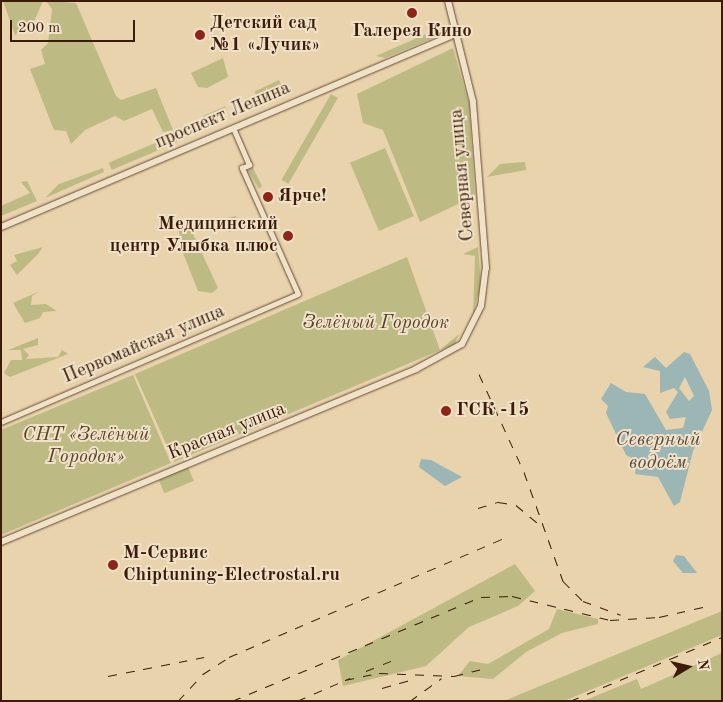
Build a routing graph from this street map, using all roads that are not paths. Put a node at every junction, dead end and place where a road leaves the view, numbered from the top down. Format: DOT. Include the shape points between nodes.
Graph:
graph roads {
  1 [pos="448,1"];
  2 [pos="456,34"];
  3 [pos="233,128"];
  4 [pos="1,227"];
  5 [pos="462,344"];
  6 [pos="1,422"];
  7 [pos="1,542"];
  1 -- 2 [label="main road, Северная улица"];
  2 -- 3 [label="main road, проспект Ленина"];
  2 -- 5 [label="main road, Северная улица" via="474,110 486,276 478,314"];
  3 -- 4 [label="main road, проспект Ленина"];
  3 -- 6 [label="street, Первомайская улица" via="249,165 242,168 298,294"];
  5 -- 7 [label="main road, Красная улица" via="399,376"];
}
